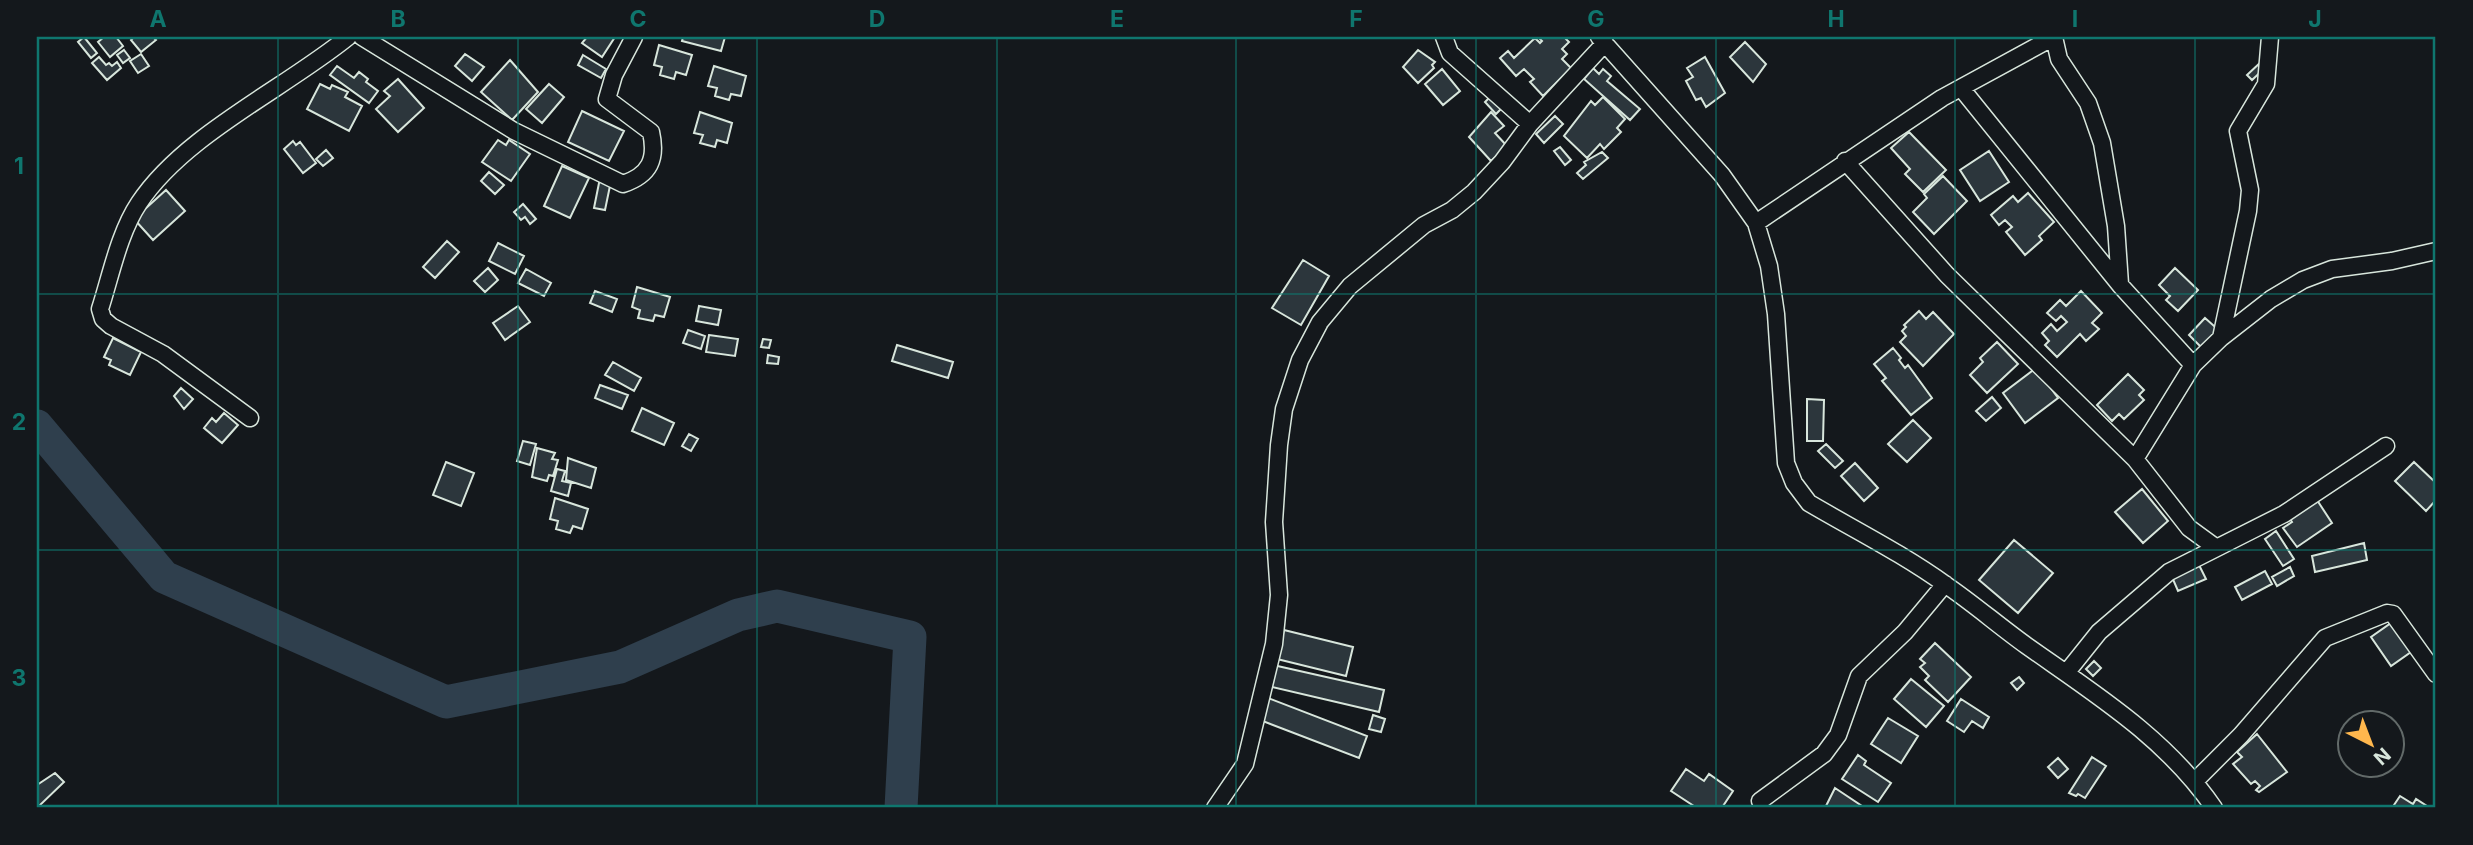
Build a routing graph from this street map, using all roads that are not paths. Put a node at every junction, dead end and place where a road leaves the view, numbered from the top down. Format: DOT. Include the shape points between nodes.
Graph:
graph roads {
  1 [pos="348,37"];
  2 [pos="362,37"];
  3 [pos="634,37"];
  4 [pos="1444,37"];
  5 [pos="2054,37"];
  6 [pos="2270,37"];
  7 [pos="1602,40"];
  8 [pos="1961,88"];
  9 [pos="1530,124"];
  10 [pos="1845,161"];
  11 [pos="1756,223"];
  12 [pos="2436,251"];
  13 [pos="2120,285"];
  14 [pos="2221,338"];
  15 [pos="2193,365"];
  16 [pos="250,418"];
  17 [pos="2386,446"];
  18 [pos="2135,459"];
  19 [pos="2215,547"];
  20 [pos="1945,584"];
  21 [pos="2067,672"];
  22 [pos="2436,674"];
  23 [pos="2195,781"];
  24 [pos="1760,801"];
  25 [pos="1215,808"];
  26 [pos="2214,808"];
  1 -- 16 [label="street" via="189,149 158,178 137,205 100,309 111,326 163,354"];
  2 -- 3 [label="street" via="514,131 623,184 650,168 654,147 651,131 607,99"];
  4 -- 9 [label="street" via="1450,53"];
  5 -- 8 [label="street"];
  5 -- 13 [label="street" via="2059,59 2088,103 2102,143"];
  6 -- 14 [label="street" via="2266,84 2238,131 2250,190"];
  7 -- 9 [label="street"];
  7 -- 11 [label="street" via="1722,175"];
  8 -- 10 [label="street"];
  8 -- 13 [label="street"];
  9 -- 25 [label="street" via="1474,192 1424,225 1350,286 1320,322 1300,360 1284,409 1279,445 1275,522 1279,595 1274,644 1245,764"];
  10 -- 11 [label="street"];
  10 -- 18 [label="street" via="1947,275"];
  11 -- 20 [label="street" via="1771,278 1786,463 1794,483 1809,503"];
  12 -- 14 [label="street" via="2332,269 2302,280"];
  13 -- 15 [label="street"];
  14 -- 15 [label="street"];
  15 -- 18 [label="street"];
  17 -- 19 [label="street" via="2284,514"];
  18 -- 19 [label="street" via="2189,528"];
  19 -- 21 [label="street" via="2169,572 2136,598 2099,632"];
  20 -- 21 [label="street"];
  20 -- 24 [label="street" via="1905,632 1859,676 1838,735 1824,754"];
  21 -- 23 [label="street" via="2130,720"];
  22 -- 23 [label="street" via="2393,614 2339,631 2309,654 2241,735"];
  23 -- 26 [label="street"];
}
